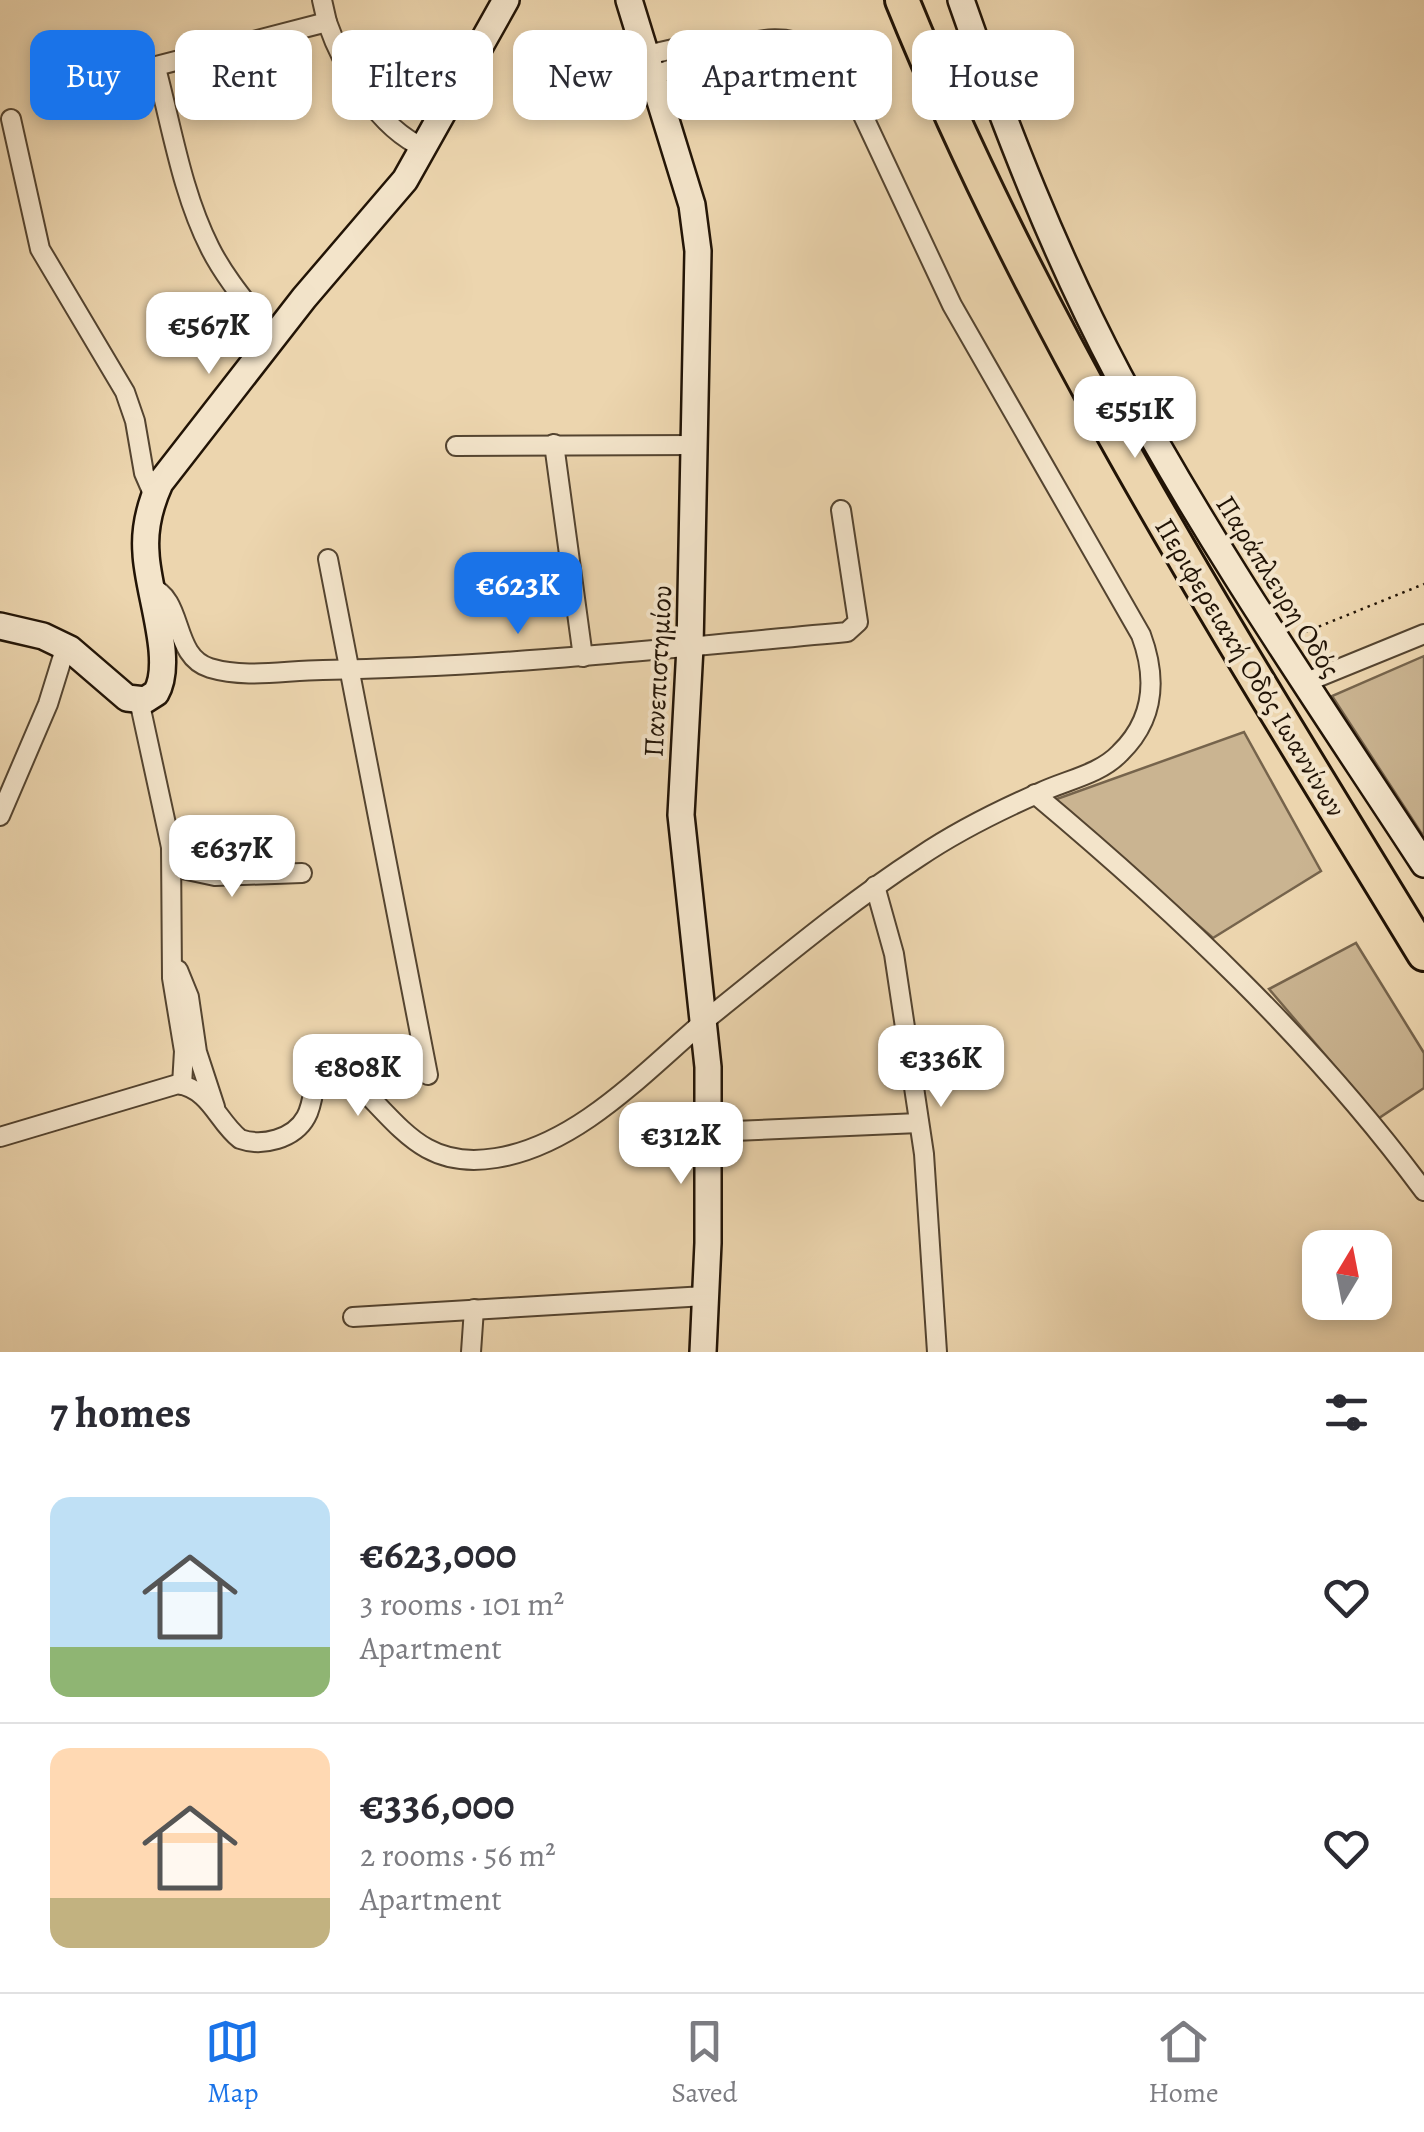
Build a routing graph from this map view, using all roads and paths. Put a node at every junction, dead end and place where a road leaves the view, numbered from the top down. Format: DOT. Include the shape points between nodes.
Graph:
graph roads {
  1 [pos="322,0"];
  2 [pos="506,0"];
  3 [pos="630,0"];
  4 [pos="902,0"];
  5 [pos="961,0"];
  6 [pos="328,22"];
  7 [pos="650,65"];
  8 [pos="156,68"];
  9 [pos="11,119"];
  10 [pos="424,148"];
  11 [pos="274,338"];
  12 [pos="554,444"];
  13 [pos="695,445"];
  14 [pos="456,446"];
  15 [pos="154,496"];
  16 [pos="841,510"];
  17 [pos="328,559"];
  18 [pos="1424,584"];
  19 [pos="150,587"];
  20 [pos="0,626"];
  21 [pos="1424,634"];
  22 [pos="1278,644"];
  23 [pos="66,646"];
  24 [pos="690,647"];
  25 [pos="583,657"];
  26 [pos="348,671"];
  27 [pos="1304,683"];
  28 [pos="139,700"];
  29 [pos="1036,794"];
  30 [pos="0,816"];
  31 [pos="1424,864"];
  32 [pos="173,867"];
  33 [pos="302,873"];
  34 [pos="875,886"];
  35 [pos="1424,954"];
  36 [pos="174,966"];
  37 [pos="705,1021"];
  38 [pos="428,1075"];
  39 [pos="182,1085"];
  40 [pos="215,1107"];
  41 [pos="919,1123"];
  42 [pos="710,1132"];
  43 [pos="0,1137"];
  44 [pos="1424,1191"];
  45 [pos="705,1296"];
  46 [pos="474,1308"];
  47 [pos="353,1317"];
  48 [pos="471,1352"];
  49 [pos="703,1352"];
  50 [pos="937,1352"];
  1 -- 6 [label="street"];
  2 -- 10 [label="street"];
  3 -- 7 [label="street, Πανεπιστημίου"];
  4 -- 35 [label="highway, Περιφερειακή Οδός Ιωαννίνων" via="945,106 1067,355"];
  5 -- 22 [label="street, Παράπλευρη Οδός" via="1018,159 1097,332"];
  6 -- 8 [label="street"];
  6 -- 10 [label="street" via="370,99 402,136"];
  7 -- 13 [label="street, Πανεπιστημίου" via="696,226"];
  7 -- 29 [label="street" via="682,47 722,50 752,39 788,40 821,54 844,76 952,304 1141,635 1152,689 1139,730 1110,763"];
  8 -- 11 [label="street" via="206,240"];
  9 -- 15 [label="street" via="40,249 125,392"];
  10 -- 11 [label="street"];
  11 -- 15 [label="street"];
  12 -- 13 [label="street"];
  12 -- 14 [label="street"];
  12 -- 25 [label="street"];
  13 -- 24 [label="street, Πανεπιστημίου"];
  15 -- 19 [label="street" via="145,548"];
  16 -- 24 [label="street" via="854,628"];
  17 -- 26 [label="street"];
  18 -- 22 [label="path"];
  19 -- 26 [label="street" via="166,597 188,650 206,667 240,674"];
  19 -- 28 [label="street" via="162,678 156,693"];
  20 -- 23 [label="street"];
  21 -- 27 [label="street"];
  22 -- 27 [label="street, Παράπλευρη Οδός"];
  23 -- 28 [label="street" via="122,696"];
  23 -- 30 [label="street"];
  24 -- 25 [label="street"];
  24 -- 37 [label="street, Πανεπιστημίου" via="681,815"];
  25 -- 26 [label="street"];
  26 -- 38 [label="street"];
  27 -- 31 [label="street, Παράπλευρη Οδός"];
  28 -- 32 [label="street"];
  29 -- 34 [label="street"];
  29 -- 44 [label="street" via="1296,1038"];
  32 -- 33 [label="street" via="215,876"];
  32 -- 36 [label="street"];
  34 -- 37 [label="street"];
  34 -- 41 [label="street" via="894,954"];
  36 -- 39 [label="street"];
  36 -- 40 [label="street" via="189,997 196,1052"];
  37 -- 40 [label="street" via="570,1128 500,1158 461,1161 430,1152 330,1064 318,1068 304,1121 271,1141 240,1139"];
  37 -- 42 [label="street, Πανεπιστημίου"];
  39 -- 40 [label="street"];
  39 -- 43 [label="street"];
  41 -- 42 [label="street"];
  41 -- 50 [label="street"];
  42 -- 45 [label="street, Πανεπιστημίου"];
  45 -- 46 [label="street"];
  45 -- 49 [label="street, Πανεπιστημίου"];
  46 -- 47 [label="street"];
  46 -- 48 [label="street"];
}
